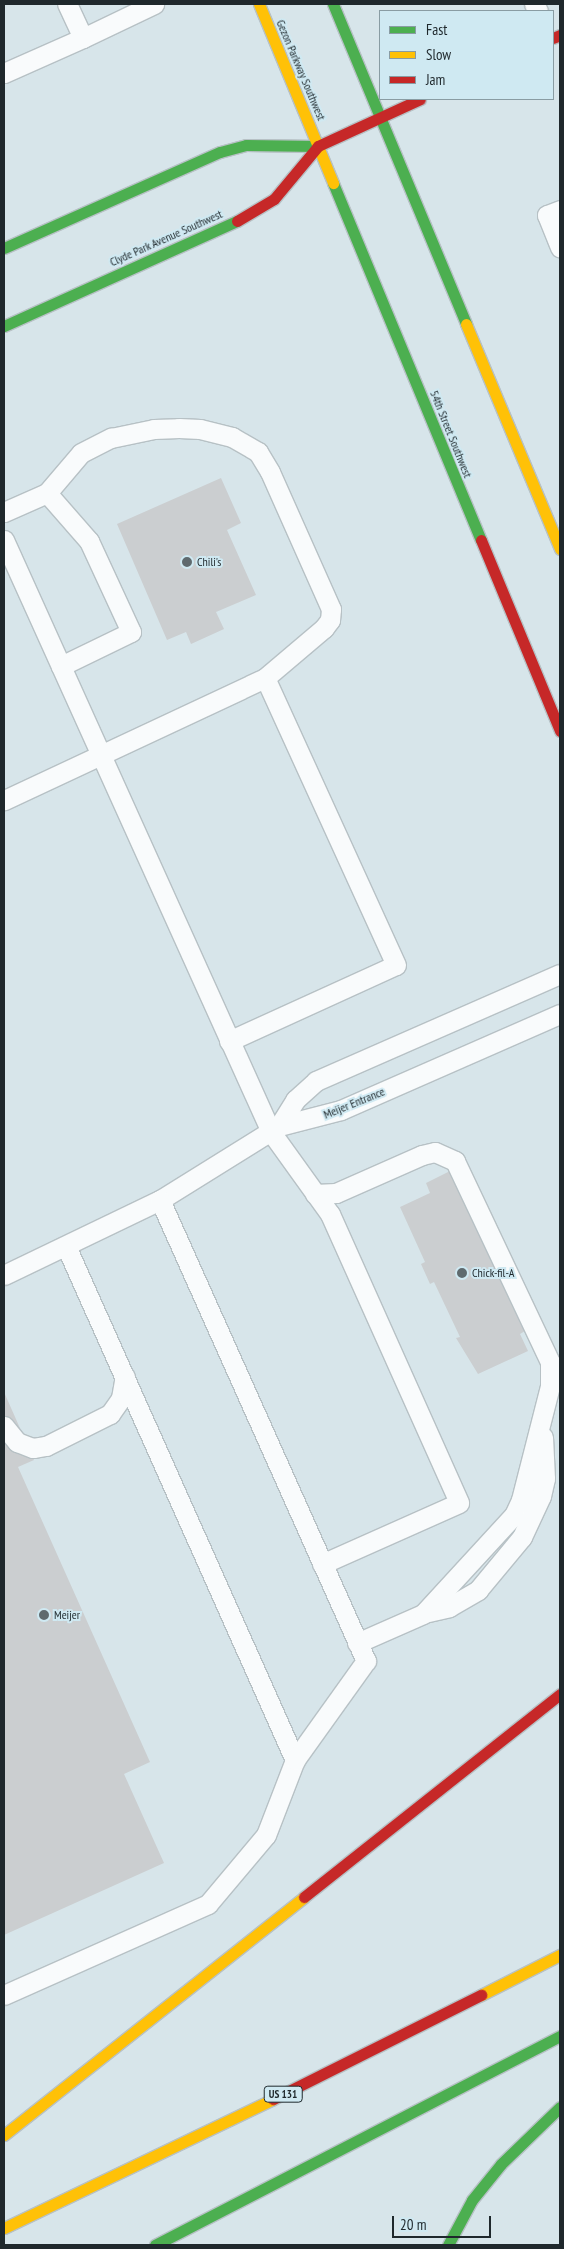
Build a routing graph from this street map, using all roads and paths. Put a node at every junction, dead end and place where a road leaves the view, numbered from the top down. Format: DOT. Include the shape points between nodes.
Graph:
graph roads {
  1 [pos="67,4"];
  2 [pos="154,4"];
  3 [pos="259,4"];
  4 [pos="333,4"];
  5 [pos="83,38"];
  6 [pos="4,74"];
  7 [pos="418,100"];
  8 [pos="381,117"];
  9 [pos="318,146"];
  10 [pos="560,210"];
  11 [pos="560,247"];
  12 [pos="4,248"];
  13 [pos="4,326"];
  14 [pos="47,493"];
  15 [pos="4,512"];
  16 [pos="556,525"];
  17 [pos="4,540"];
  18 [pos="560,549"];
  19 [pos="61,666"];
  20 [pos="265,678"];
  21 [pos="560,732"];
  22 [pos="102,753"];
  23 [pos="4,800"];
  24 [pos="560,974"];
  25 [pos="560,1014"];
  26 [pos="229,1041"];
  27 [pos="275,1129"];
  28 [pos="315,1194"];
  29 [pos="160,1200"];
  30 [pos="66,1246"];
  31 [pos="4,1275"];
  32 [pos="125,1376"];
  33 [pos="4,1426"];
  34 [pos="322,1564"];
  35 [pos="357,1644"];
  36 [pos="560,1694"];
  37 [pos="294,1760"];
  38 [pos="560,1955"];
  39 [pos="4,1995"];
  40 [pos="560,2036"];
  41 [pos="560,2107"];
  42 [pos="4,2135"];
  43 [pos="4,2228"];
  44 [pos="155,2245"];
  45 [pos="448,2245"];
  1 -- 5 [label="lane"];
  2 -- 5 [label="lane"];
  3 -- 9 [label="main road, Gezon Parkway Southwest"];
  4 -- 8 [label="main road"];
  5 -- 6 [label="lane"];
  7 -- 8 [label="main road, Clyde Park Avenue Southwest"];
  8 -- 9 [label="main road, Clyde Park Avenue Southwest"];
  8 -- 16 [label="main road"];
  9 -- 12 [label="main road, Clyde Park Avenue Southwest" via="246,145 220,152"];
  9 -- 13 [label="main road, Clyde Park Avenue Southwest" via="274,199 256,212"];
  9 -- 21 [label="main road, 54th Street Southwest"];
  10 -- 11 [label="lane" via="547,215"];
  14 -- 15 [label="lane"];
  14 -- 19 [label="lane" via="89,541 131,632"];
  14 -- 20 [label="lane" via="68,466 95,444 154,429 200,429 232,437 258,452 270,472 331,610 330,620 324,628"];
  16 -- 18 [label="main road"];
  17 -- 19 [label="lane"];
  19 -- 22 [label="lane"];
  20 -- 22 [label="lane"];
  20 -- 26 [label="lane" via="396,965"];
  22 -- 23 [label="lane"];
  22 -- 26 [label="lane"];
  24 -- 27 [label="lane" via="316,1081 295,1100"];
  25 -- 27 [label="lane, Meijer Entrance" via="341,1110"];
  26 -- 27 [label="lane"];
  27 -- 28 [label="lane"];
  27 -- 29 [label="lane"];
  28 -- 34 [label="lane" via="330,1214 459,1503"];
  28 -- 35 [label="lane" via="336,1193 422,1155 435,1152 455,1161 550,1362 550,1386 521,1500 514,1515 423,1614"];
  29 -- 30 [label="lane"];
  29 -- 34 [label="lane"];
  30 -- 31 [label="lane"];
  30 -- 32 [label="lane"];
  32 -- 33 [label="lane" via="120,1398 110,1414 46,1446 33,1448 17,1442"];
  32 -- 37 [label="lane"];
  34 -- 35 [label="lane"];
  35 -- 37 [label="lane" via="366,1661"];
  36 -- 42 [label="main road"];
  37 -- 39 [label="lane" via="266,1834 208,1904"];
  38 -- 43 [label="main road, US 131" via="209,2131"];
  40 -- 44 [label="main road"];
  41 -- 45 [label="main road" via="501,2164 472,2200"];
}
